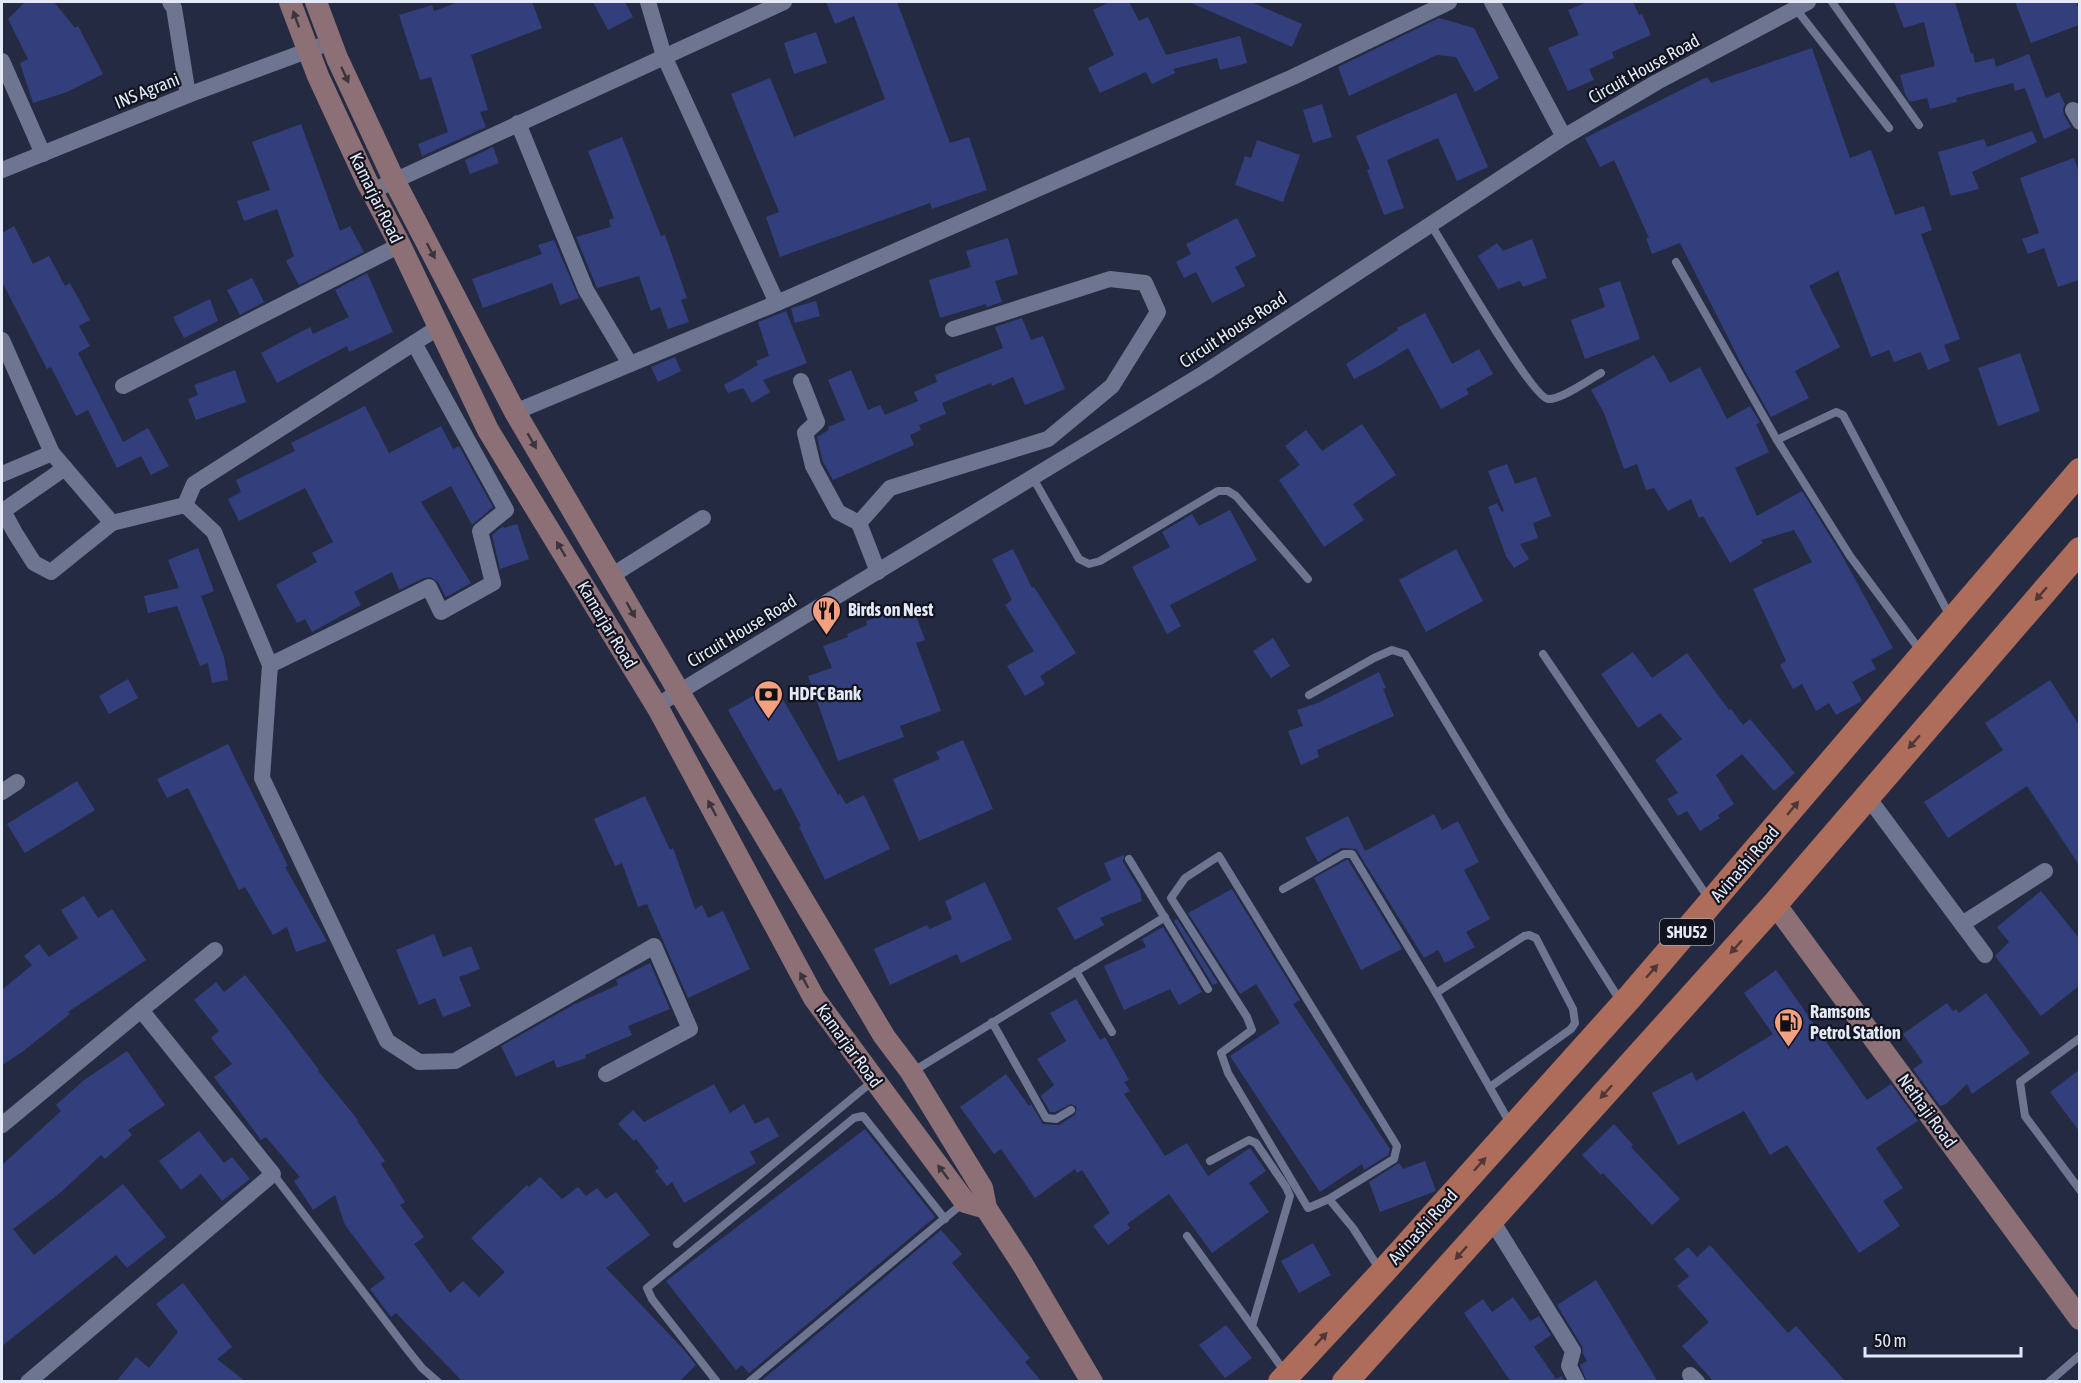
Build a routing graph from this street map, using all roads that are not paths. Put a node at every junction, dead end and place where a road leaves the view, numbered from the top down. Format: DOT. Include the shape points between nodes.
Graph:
graph roads {
  1 [pos="170,2"];
  2 [pos="290,2"];
  3 [pos="316,2"];
  4 [pos="648,2"];
  5 [pos="784,2"];
  6 [pos="1449,2"];
  7 [pos="1492,2"];
  8 [pos="1832,2"];
  9 [pos="1802,5"];
  10 [pos="331,42"];
  11 [pos="308,52"];
  12 [pos="664,57"];
  13 [pos="2,61"];
  14 [pos="188,95"];
  15 [pos="518,123"];
  16 [pos="1919,125"];
  17 [pos="1889,128"];
  18 [pos="1564,137"];
  19 [pos="43,154"];
  20 [pos="2,170"];
  21 [pos="394,180"];
  22 [pos="372,191"];
  23 [pos="1431,225"];
  24 [pos="400,245"];
  25 [pos="1676,262"];
  26 [pos="777,303"];
  27 [pos="439,327"];
  28 [pos="953,329"];
  29 [pos="2,340"];
  30 [pos="414,343"];
  31 [pos="630,364"];
  32 [pos="1601,373"];
  33 [pos="801,381"];
  34 [pos="123,386"];
  35 [pos="515,412"];
  36 [pos="1777,441"];
  37 [pos="52,453"];
  38 [pos="65,468"];
  39 [pos="2079,471"];
  40 [pos="2,474"];
  41 [pos="1033,478"];
  42 [pos="185,505"];
  43 [pos="703,518"];
  44 [pos="112,523"];
  45 [pos="859,523"];
  46 [pos="2079,550"];
  47 [pos="878,572"];
  48 [pos="611,576"];
  49 [pos="1308,579"];
  50 [pos="1952,621"];
  51 [pos="1543,654"];
  52 [pos="1923,655"];
  53 [pos="270,664"];
  54 [pos="679,692"];
  55 [pos="1310,695"];
  56 [pos="656,706"];
  57 [pos="17,782"];
  58 [pos="2,792"];
  59 [pos="1867,796"];
  60 [pos="1129,859"];
  61 [pos="2045,871"];
  62 [pos="1283,889"];
  63 [pos="1712,903"];
  64 [pos="1775,904"];
  65 [pos="1165,917"];
  66 [pos="1962,924"];
  67 [pos="215,950"];
  68 [pos="1985,955"];
  69 [pos="1077,971"];
  70 [pos="1208,989"];
  71 [pos="1436,993"];
  72 [pos="1623,1005"];
  73 [pos="141,1010"];
  74 [pos="992,1022"];
  75 [pos="1112,1032"];
  76 [pos="2079,1038"];
  77 [pos="911,1072"];
  78 [pos="606,1074"];
  79 [pos="874,1080"];
  80 [pos="1490,1087"];
  81 [pos="1071,1110"];
  82 [pos="2,1125"];
  83 [pos="1513,1128"];
  84 [pos="1210,1161"];
  85 [pos="273,1174"];
  86 [pos="2079,1190"];
  87 [pos="978,1199"];
  88 [pos="1329,1199"];
  89 [pos="945,1219"];
  90 [pos="1491,1219"];
  91 [pos="1187,1236"];
  92 [pos="677,1244"];
  93 [pos="1382,1273"];
  94 [pos="2079,1319"];
  95 [pos="1252,1326"];
  96 [pos="2079,1355"];
  97 [pos="1284,1378"];
  98 [pos="28,1382"];
  99 [pos="438,1382"];
  100 [pos="717,1382"];
  101 [pos="749,1382"];
  102 [pos="1092,1382"];
  103 [pos="1345,1382"];
  104 [pos="1577,1382"];
  105 [pos="2049,1382"];
  1 -- 14 [label="street"];
  11 -- 2 [label="main road, Kamarjar Road, one-way"];
  3 -- 10 [label="main road"];
  4 -- 12 [label="street"];
  5 -- 12 [label="street"];
  6 -- 26 [label="street" via="1293,77"];
  7 -- 18 [label="street"];
  8 -- 16 [label="lane"];
  9 -- 17 [label="lane"];
  9 -- 18 [label="street, Circuit House Road"];
  10 -- 11 [label="street, INS Agrani"];
  10 -- 21 [label="main road, one-way"];
  11 -- 14 [label="street, INS Agrani"];
  11 -- 22 [label="main road, Kamarjar Road"];
  12 -- 15 [label="street"];
  12 -- 26 [label="street"];
  13 -- 19 [label="street"];
  14 -- 19 [label="street, INS Agrani"];
  15 -- 21 [label="street"];
  15 -- 31 [label="street" via="586,290"];
  18 -- 23 [label="street, Circuit House Road"];
  19 -- 20 [label="street, INS Agrani"];
  21 -- 22 [label="street"];
  21 -- 35 [label="main road, one-way"];
  22 -- 24 [label="main road, Kamarjar Road"];
  23 -- 32 [label="lane" via="1539,394 1547,399 1558,398"];
  23 -- 41 [label="street, Circuit House Road" via="1206,372"];
  24 -- 27 [label="main road, Kamarjar Road"];
  24 -- 34 [label="street"];
  25 -- 36 [label="lane"];
  26 -- 31 [label="street"];
  27 -- 30 [label="street"];
  56 -- 27 [label="main road, Kamarjar Road, one-way" via="488,430"];
  28 -- 45 [label="street" via="1110,279 1145,283 1158,312 1112,386 1047,439 890,488"];
  29 -- 37 [label="street"];
  30 -- 42 [label="street" via="194,484"];
  30 -- 53 [label="street" via="506,510 480,531 493,583 441,612 429,587"];
  31 -- 35 [label="street"];
  33 -- 45 [label="street" via="817,422 805,433 813,466 838,512"];
  35 -- 48 [label="main road, one-way"];
  36 -- 50 [label="lane" via="1836,412 1843,415"];
  36 -- 52 [label="lane" via="1850,556"];
  37 -- 38 [label="street"];
  37 -- 40 [label="street"];
  38 -- 44 [label="street"];
  38 -- 44 [label="street" via="3,511 34,563 51,572"];
  39 -- 50 [label="main road, Avinashi Road / SHU52"];
  41 -- 47 [label="street, Circuit House Road"];
  41 -- 49 [label="lane" via="1079,559 1089,564 1218,491 1228,491"];
  42 -- 44 [label="street"];
  42 -- 53 [label="street" via="214,532"];
  43 -- 48 [label="street"];
  45 -- 47 [label="street"];
  46 -- 59 [label="main road, SHU52, one-way"];
  47 -- 54 [label="street, Circuit House Road"];
  48 -- 54 [label="main road, one-way"];
  50 -- 52 [label="main road, Avinashi Road / SHU52"];
  51 -- 63 [label="lane"];
  63 -- 52 [label="main road, Avinashi Road / SHU52, one-way"];
  53 -- 78 [label="street" via="261,778 387,1041 419,1062 455,1062 654,946 690,1029"];
  54 -- 56 [label="street, Circuit House Road"];
  54 -- 77 [label="main road" via="884,1036"];
  55 -- 72 [label="lane" via="1392,650 1405,654"];
  79 -- 56 [label="main road, Kamarjar Road, one-way" via="814,998"];
  57 -- 58 [label="street"];
  59 -- 64 [label="main road, SHU52"];
  59 -- 66 [label="street"];
  60 -- 65 [label="lane"];
  61 -- 66 [label="street"];
  62 -- 71 [label="lane" via="1344,854 1352,854"];
  72 -- 63 [label="main road, Avinashi Road / SHU52, one-way"];
  64 -- 90 [label="main road, SHU52, one-way"];
  64 -- 94 [label="main road, Nethaji Road"];
  65 -- 69 [label="lane"];
  65 -- 70 [label="lane"];
  66 -- 68 [label="street"];
  67 -- 73 [label="street"];
  69 -- 74 [label="lane"];
  69 -- 75 [label="lane"];
  71 -- 80 [label="lane"];
  71 -- 80 [label="lane" via="1524,936 1536,939 1573,1009 1575,1023"];
  72 -- 83 [label="main road, Avinashi Road / SHU52"];
  73 -- 82 [label="street"];
  73 -- 85 [label="street"];
  74 -- 77 [label="lane"];
  74 -- 81 [label="lane" via="1046,1118 1056,1119"];
  76 -- 86 [label="lane" via="2020,1082 2025,1116"];
  77 -- 87 [label="main road"];
  87 -- 79 [label="main road, Kamarjar Road, one-way"];
  79 -- 92 [label="lane"];
  80 -- 83 [label="lane"];
  93 -- 83 [label="main road, Avinashi Road / SHU52, one-way"];
  84 -- 95 [label="lane" via="1249,1140 1256,1143 1290,1197"];
  85 -- 98 [label="street"];
  85 -- 99 [label="lane" via="406,1348"];
  87 -- 89 [label="lane"];
  87 -- 102 [label="main road" via="1023,1265"];
  88 -- 88 [label="lane" via="1308,1208 1228,1073 1221,1053 1252,1030 1171,898 1185,878 1219,856 1397,1146 1394,1159"];
  88 -- 93 [label="lane"];
  89 -- 100 [label="lane" via="863,1116 854,1118 647,1288"];
  89 -- 101 [label="lane"];
  90 -- 103 [label="main road, SHU52, one-way"];
  90 -- 104 [label="street" via="1574,1351 1569,1366"];
  91 -- 95 [label="lane"];
  97 -- 93 [label="main road, Avinashi Road / SHU52, one-way"];
  95 -- 97 [label="lane"];
  96 -- 105 [label="lane"];
}
